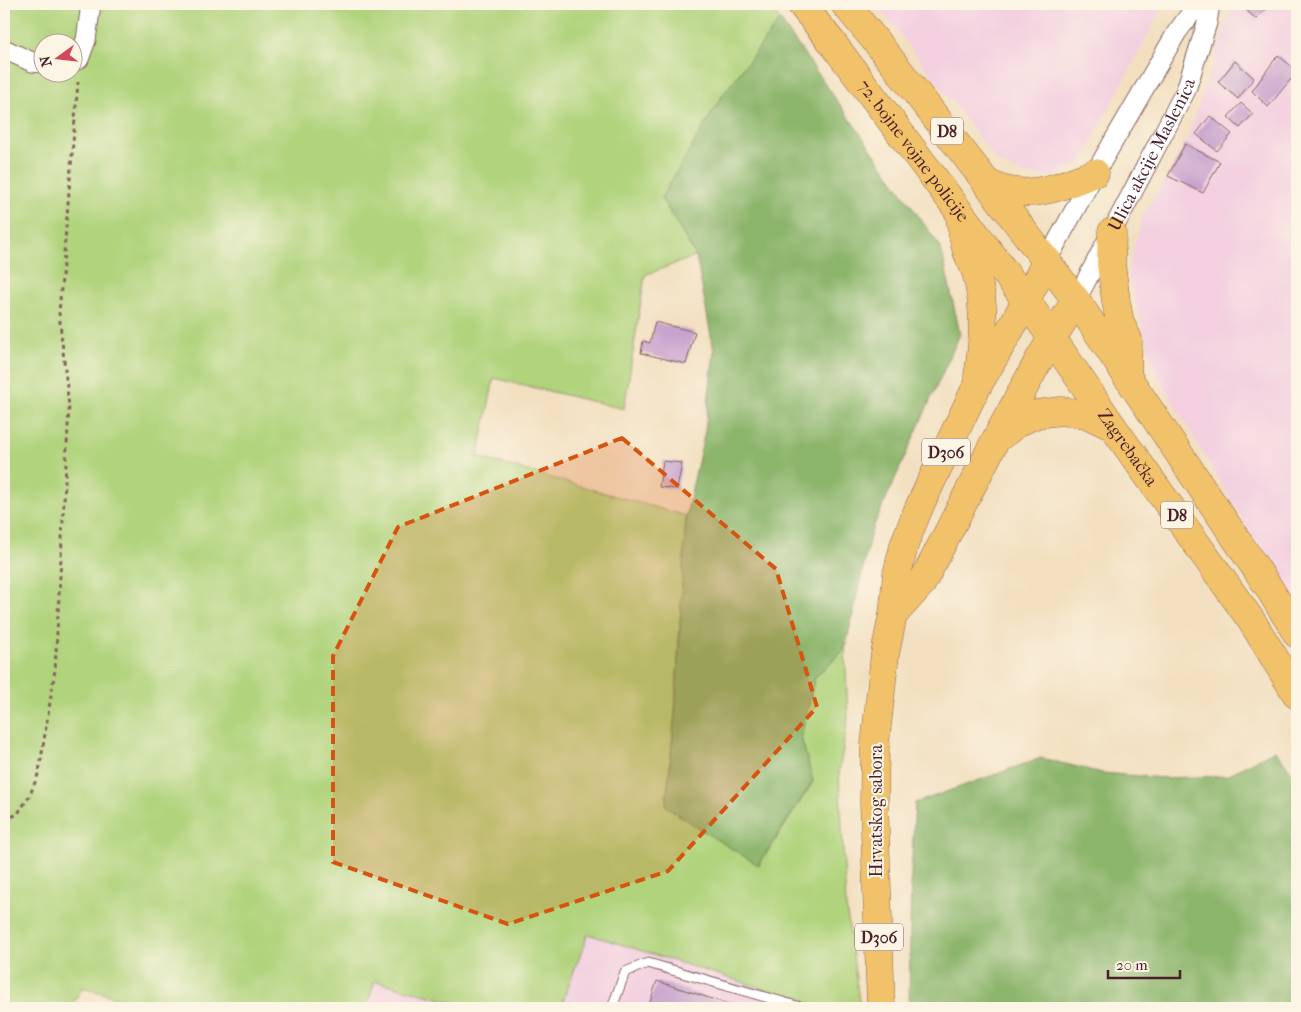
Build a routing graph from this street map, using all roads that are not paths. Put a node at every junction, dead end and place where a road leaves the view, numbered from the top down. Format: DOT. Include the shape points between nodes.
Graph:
graph roads {
  1 [pos="92,4"];
  2 [pos="801,4"];
  3 [pos="845,4"];
  4 [pos="1198,4"];
  5 [pos="1210,4"];
  6 [pos="82,48"];
  7 [pos="4,49"];
  8 [pos="32,62"];
  9 [pos="1095,173"];
  10 [pos="988,183"];
  11 [pos="958,209"];
  12 [pos="1112,232"];
  13 [pos="1047,260"];
  14 [pos="1025,300"];
  15 [pos="1076,300"];
  16 [pos="1052,338"];
  17 [pos="1127,377"];
  18 [pos="974,392"];
  19 [pos="1113,426"];
  20 [pos="996,439"];
  21 [pos="893,615"];
  22 [pos="1297,634"];
  23 [pos="1297,696"];
  24 [pos="612,1008"];
  25 [pos="800,1008"];
  26 [pos="881,1008"];
  1 -- 6 [label="street"];
  2 -- 11 [label="main road, 72. bojne vojne policije / D8"];
  3 -- 10 [label="main road, 72. bojne vojne policije / D8"];
  4 -- 9 [label="street, Ulica akcije Maslenica" via="1177,32"];
  5 -- 12 [label="street, Ulica akcije Maslenica" via="1186,90"];
  7 -- 8 [label="street"];
  9 -- 10 [label="main road" via="1048,190 1026,193 1008,191"];
  9 -- 13 [label="street, Ulica akcije Maslenica"];
  10 -- 13 [label="main road, 72. bojne vojne policije / D8"];
  11 -- 14 [label="main road, 72. bojne vojne policije / D8"];
  11 -- 18 [label="main road" via="982,301 982,356"];
  12 -- 15 [label="street, Ulica akcije Maslenica"];
  12 -- 17 [label="main road" via="1116,301 1120,323 1128,339"];
  13 -- 14 [label="main road, Hrvatskog sabora"];
  13 -- 15 [label="main road, D8"];
  14 -- 16 [label="main road, Zagrebačka / D8"];
  14 -- 18 [label="main road, Hrvatskog sabora / D306"];
  15 -- 16 [label="main road"];
  15 -- 17 [label="main road, D8"];
  16 -- 19 [label="main road, Zagrebačka / D8"];
  16 -- 20 [label="main road, D306"];
  17 -- 22 [label="main road, D8"];
  18 -- 21 [label="main road, Hrvatskog sabora / D306" via="905,542 897,574"];
  19 -- 20 [label="main road" via="1086,414 1061,411 1037,414 1019,422"];
  19 -- 23 [label="main road, Zagrebačka / D8" via="1251,620"];
  20 -- 21 [label="main road, D306" via="922,583"];
  21 -- 26 [label="main road, Hrvatskog sabora / D306" via="885,654 875,744"];
  24 -- 25 [label="lane" via="625,972 648,963"];
}
